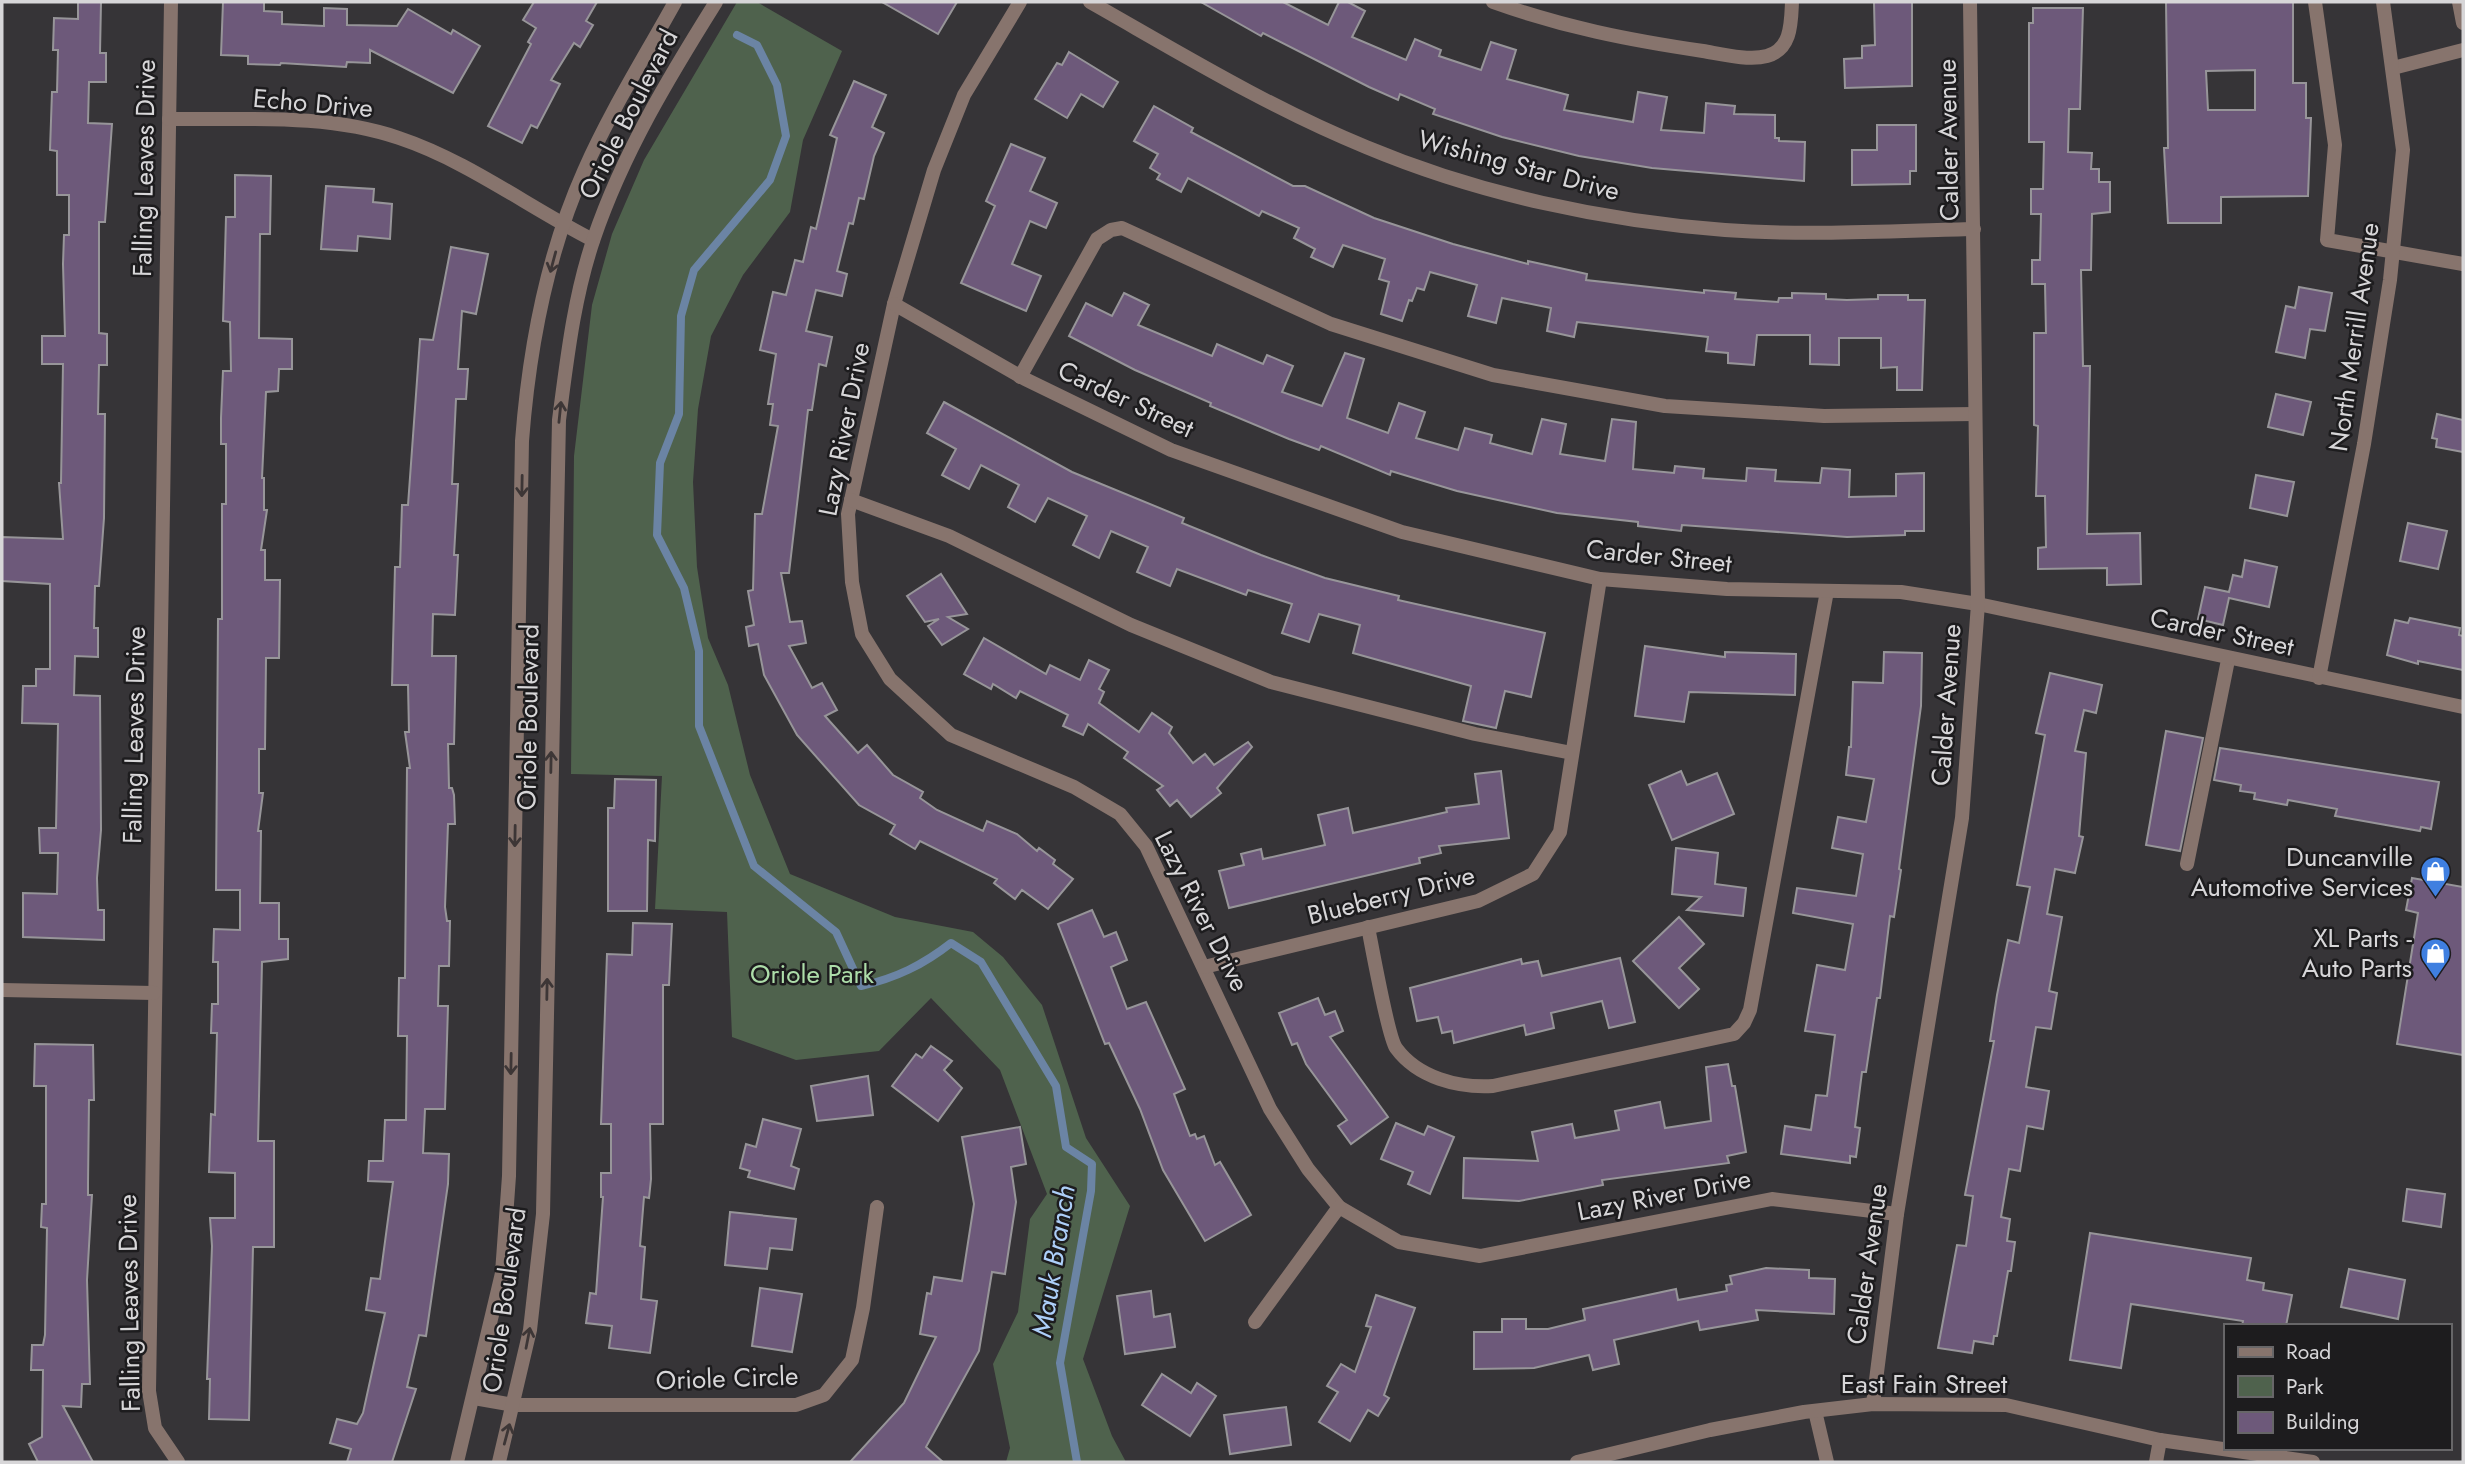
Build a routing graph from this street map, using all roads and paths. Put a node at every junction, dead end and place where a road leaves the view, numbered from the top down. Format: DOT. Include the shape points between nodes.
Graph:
graph roads {
  1 [pos="171,2"];
  2 [pos="675,2"];
  3 [pos="716,2"];
  4 [pos="1020,2"];
  5 [pos="1090,2"];
  6 [pos="1493,2"];
  7 [pos="1792,2"];
  8 [pos="1970,2"];
  9 [pos="2315,2"];
  10 [pos="2383,2"];
  11 [pos="2459,2"];
  12 [pos="2463,23"];
  13 [pos="2463,50"];
  14 [pos="2393,68"];
  15 [pos="169,120"];
  16 [pos="563,225"];
  17 [pos="1974,229"];
  18 [pos="593,240"];
  19 [pos="2393,253"];
  20 [pos="2463,264"];
  21 [pos="894,304"];
  22 [pos="1020,377"];
  23 [pos="1974,414"];
  24 [pos="851,500"];
  25 [pos="1600,579"];
  26 [pos="1827,591"];
  27 [pos="1978,604"];
  28 [pos="2228,660"];
  29 [pos="2319,678"];
  30 [pos="2463,707"];
  31 [pos="1572,753"];
  32 [pos="2187,864"];
  33 [pos="1368,927"];
  34 [pos="1204,967"];
  35 [pos="2,990"];
  36 [pos="154,993"];
  37 [pos="877,1207"];
  38 [pos="1339,1207"];
  39 [pos="1897,1214"];
  40 [pos="1255,1322"];
  41 [pos="474,1398"];
  42 [pos="1873,1404"];
  43 [pos="514,1405"];
  44 [pos="1815,1411"];
  45 [pos="2160,1440"];
  46 [pos="2224,1449"];
  47 [pos="2230,1450"];
  48 [pos="177,1462"];
  49 [pos="457,1462"];
  50 [pos="499,1462"];
  51 [pos="1577,1462"];
  52 [pos="1827,1462"];
  53 [pos="2156,1462"];
  54 [pos="2313,1462"];
  1 -- 15 [label="street, Falling Leaves Drive"];
  2 -- 16 [label="street, Oriole Boulevard" via="608,119"];
  3 -- 18 [label="street, Oriole Boulevard" via="658,97 614,183"];
  4 -- 21 [label="street, Lazy River Drive" via="964,95 934,170"];
  5 -- 17 [label="street, Wishing Star Drive" via="1271,104 1367,148 1541,202 1627,219 1725,230"];
  6 -- 7 [label="street" via="1610,38 1767,56 1784,45"];
  8 -- 17 [label="street, Calder Avenue"];
  9 -- 19 [label="street" via="2335,145 2327,240"];
  10 -- 14 [label="street, North Merrill Avenue"];
  11 -- 12 [label="street"];
  13 -- 14 [label="street"];
  14 -- 19 [label="street, North Merrill Avenue" via="2403,150"];
  15 -- 16 [label="street, Echo Drive" via="301,121 398,137 450,159"];
  15 -- 36 [label="street, Falling Leaves Drive"];
  16 -- 18 [label="street, Echo Drive"];
  16 -- 41 [label="street, Oriole Boulevard, one-way" via="527,377 509,1176 502,1273"];
  17 -- 23 [label="street, Calder Avenue"];
  43 -- 18 [label="street, Oriole Boulevard, one-way" via="531,1319 543,1214 559,420 577,302"];
  19 -- 20 [label="street"];
  19 -- 29 [label="street, North Merrill Avenue" via="2364,444"];
  21 -- 22 [label="street, Carder Street"];
  21 -- 24 [label="street, Lazy River Drive"];
  22 -- 23 [label="street" via="1097,239 1122,228 1331,324 1493,375 1665,406 1824,416"];
  22 -- 25 [label="street, Carder Street" via="1171,450 1402,532"];
  23 -- 27 [label="street, Calder Avenue"];
  24 -- 31 [label="street" via="949,536 1131,625 1271,682 1475,734"];
  24 -- 34 [label="street, Lazy River Drive" via="852,582 862,634 890,679 951,735 1074,787 1120,814 1146,846"];
  25 -- 26 [label="street, Carder Street"];
  25 -- 31 [label="street, Blueberry Drive"];
  26 -- 27 [label="street, Carder Street" via="1901,592"];
  26 -- 33 [label="street" via="1750,1010 1734,1034 1493,1086 1447,1083 1416,1066 1395,1047"];
  27 -- 28 [label="street, Carder Street"];
  27 -- 39 [label="street, Calder Avenue" via="1962,818"];
  28 -- 29 [label="street, Carder Street"];
  28 -- 32 [label="street"];
  29 -- 30 [label="street, Carder Street"];
  31 -- 33 [label="street, Blueberry Drive" via="1560,832 1534,874 1478,901"];
  33 -- 34 [label="street, Blueberry Drive"];
  34 -- 38 [label="street, Lazy River Drive" via="1270,1109"];
  35 -- 36 [label="street"];
  36 -- 48 [label="street, Falling Leaves Drive" via="149,1391 155,1428"];
  37 -- 43 [label="street, Oriole Circle" via="852,1360 824,1395 796,1405"];
  38 -- 39 [label="street, Lazy River Drive" via="1399,1242 1480,1256 1772,1199"];
  38 -- 40 [label="street"];
  39 -- 42 [label="street, Calder Avenue"];
  41 -- 43 [label="street, Oriole Circle"];
  41 -- 49 [label="street, Oriole Boulevard"];
  42 -- 44 [label="street, East Fain Street"];
  42 -- 45 [label="street, East Fain Street" via="2006,1405"];
  50 -- 43 [label="street, Oriole Boulevard, one-way"];
  44 -- 51 [label="street, East Fain Street"];
  44 -- 52 [label="street"];
  45 -- 46 [label="street, East Fain Street"];
  45 -- 53 [label="street"];
  47 -- 54 [label="street, East Fain Street"];
}
